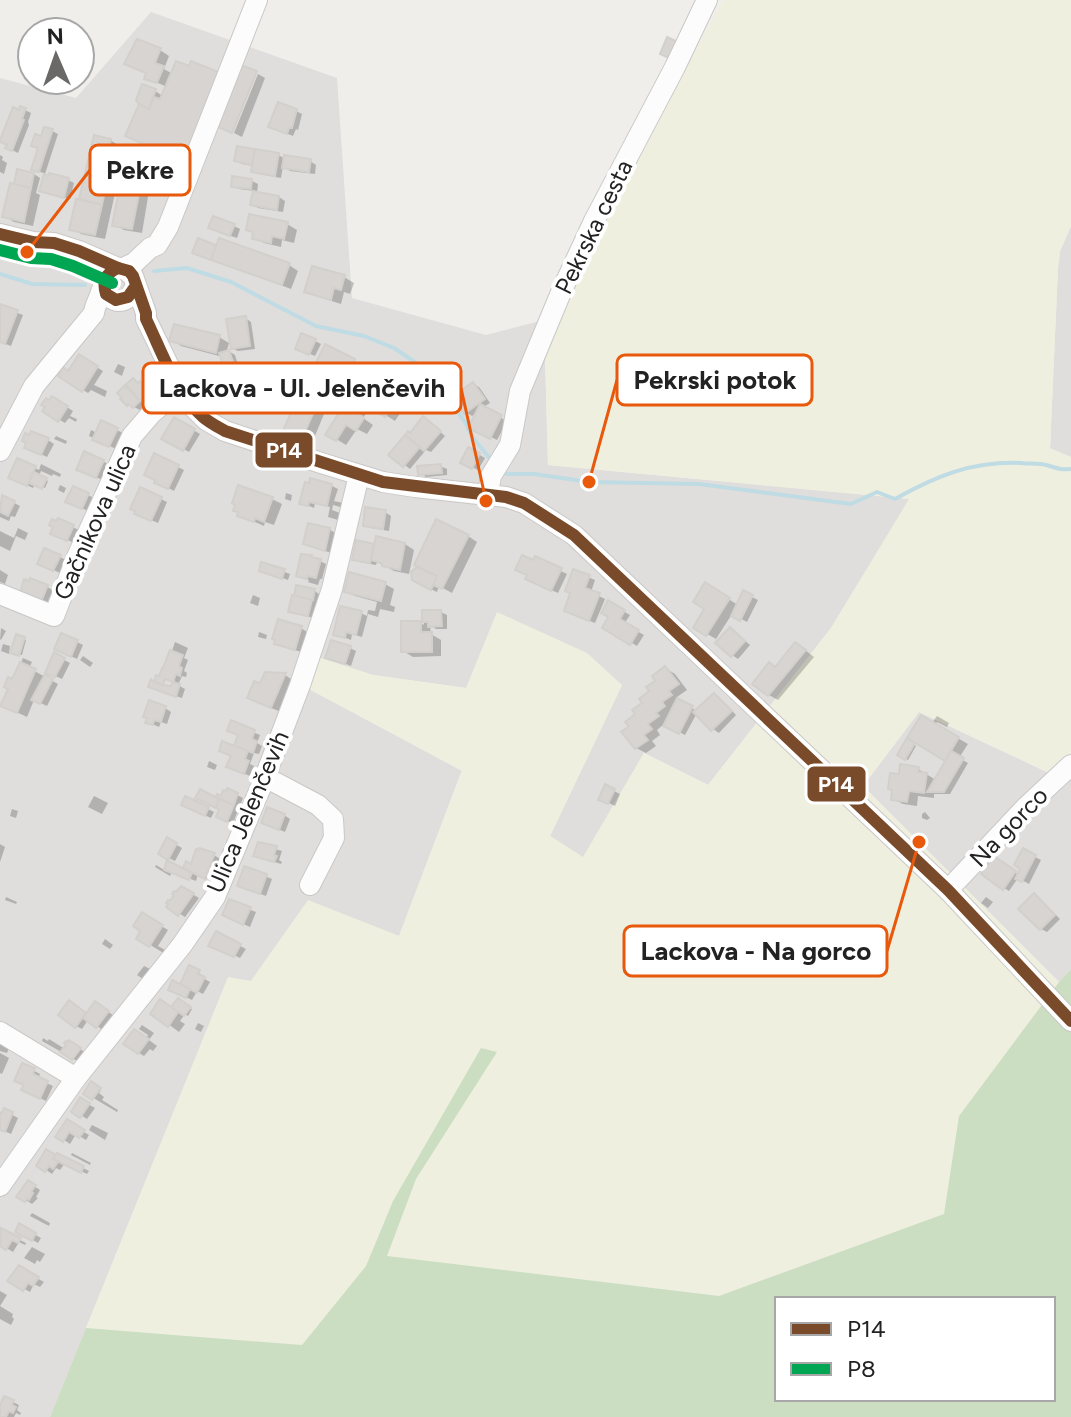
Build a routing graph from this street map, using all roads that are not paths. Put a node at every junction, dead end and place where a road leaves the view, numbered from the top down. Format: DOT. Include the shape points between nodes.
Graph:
graph roads {
  1 [pos="257,0"];
  2 [pos="707,0"];
  3 [pos="0,234"];
  4 [pos="120,284"];
  5 [pos="180,389"];
  6 [pos="0,451"];
  7 [pos="359,475"];
  8 [pos="488,494"];
  9 [pos="0,594"];
  10 [pos="1071,765"];
  11 [pos="265,777"];
  12 [pos="310,885"];
  13 [pos="948,890"];
  14 [pos="1071,1021"];
  15 [pos="0,1032"];
  16 [pos="76,1078"];
  17 [pos="0,1186"];
  1 -- 4 [label="street" via="168,227 155,252"];
  2 -- 8 [label="street, Pekrska cesta" via="562,290 520,391 510,445 491,476"];
  3 -- 4 [label="street" via="54,243 103,260"];
  4 -- 5 [label="street" via="146,319"];
  4 -- 6 [label="street" via="95,305 94,313 34,386"];
  5 -- 7 [label="street" via="206,420 225,431"];
  5 -- 9 [label="street, Gačnikova ulica" via="132,436 54,616"];
  7 -- 8 [label="street"];
  7 -- 11 [label="street, Ulica Jelenčevih" via="332,589"];
  8 -- 13 [label="street" via="524,503 574,535"];
  10 -- 13 [label="street, Na gorco"];
  11 -- 12 [label="street" via="318,805 333,819 334,838"];
  11 -- 16 [label="street, Ulica Jelenčevih" via="215,897"];
  13 -- 14 [label="street"];
  15 -- 16 [label="street"];
  16 -- 17 [label="street, Ulica Jelenčevih"];
}
